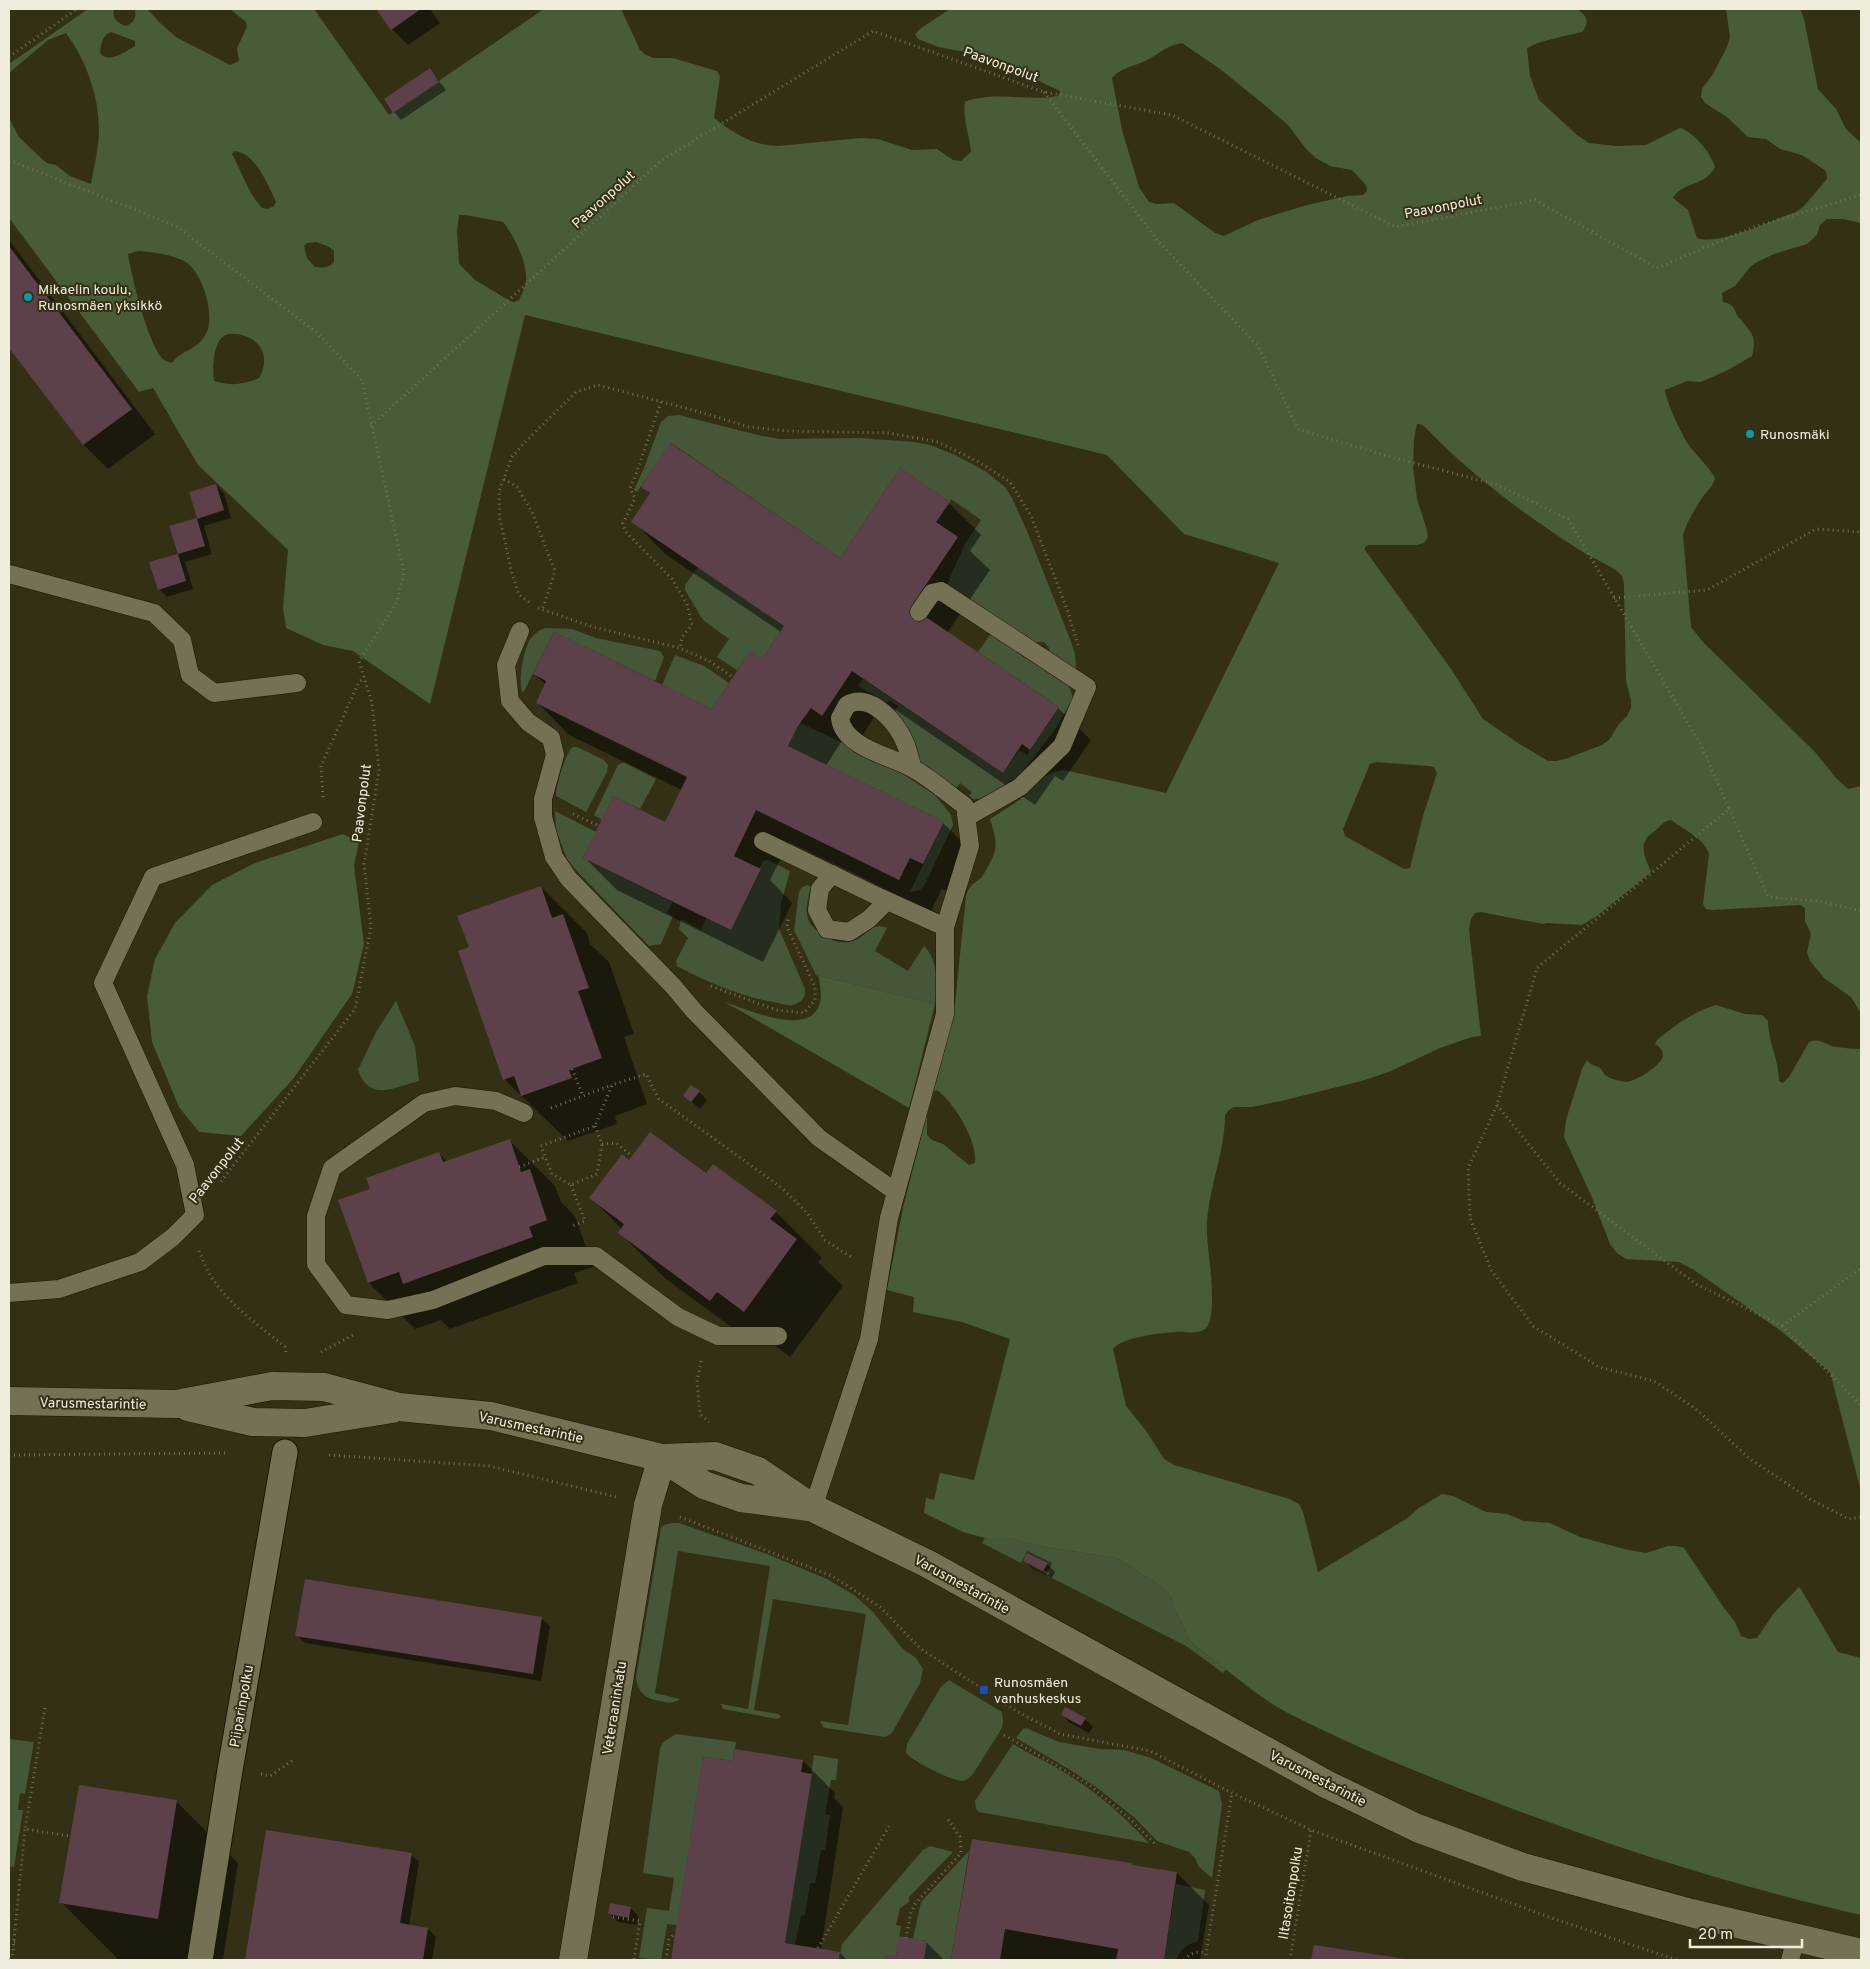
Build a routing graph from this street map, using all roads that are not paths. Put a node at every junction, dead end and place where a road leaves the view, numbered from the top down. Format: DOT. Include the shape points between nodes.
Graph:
graph roads {
  1 [pos="9,574"];
  2 [pos="919,612"];
  3 [pos="520,631"];
  4 [pos="297,683"];
  5 [pos="913,768"];
  6 [pos="967,817"];
  7 [pos="312,822"];
  8 [pos="763,841"];
  9 [pos="832,874"];
  10 [pos="888,901"];
  11 [pos="945,926"];
  12 [pos="524,1113"];
  13 [pos="896,1192"];
  14 [pos="9,1293"];
  15 [pos="778,1336"];
  16 [pos="9,1401"];
  17 [pos="176,1404"];
  18 [pos="399,1407"];
  19 [pos="285,1452"];
  20 [pos="662,1458"];
  21 [pos="813,1508"];
  22 [pos="1793,1949"];
  23 [pos="1861,1953"];
  24 [pos="200,1960"];
  25 [pos="573,1960"];
  1 -- 4 [label="lane" via="154,613 182,640 190,675 214,693"];
  2 -- 6 [label="lane" via="932,593 941,591 1087,687 1062,746 1020,787"];
  3 -- 13 [label="lane" via="506,665 510,701 528,722 551,738 555,755 543,817 554,857 569,879 820,1138"];
  5 -- 6 [label="lane" via="965,806"];
  6 -- 11 [label="lane" via="970,846"];
  7 -- 14 [label="lane" via="154,877 103,983 184,1165 195,1215 140,1262 58,1288"];
  8 -- 9 [label="lane"];
  9 -- 10 [label="lane"];
  9 -- 10 [label="lane" via="820,890 817,910 827,929 849,932"];
  10 -- 11 [label="lane"];
  11 -- 13 [label="lane" via="945,1014"];
  12 -- 15 [label="lane" via="496,1101 455,1096 424,1103 332,1168 316,1216 316,1264 346,1305 388,1310 433,1300 544,1256 596,1256 678,1317 718,1336"];
  13 -- 21 [label="lane" via="869,1339"];
  16 -- 17 [label="street, Varusmestarintie"];
  17 -- 18 [label="street, Varusmestarintie" via="253,1422 305,1423"];
  17 -- 18 [label="street, Varusmestarintie" via="272,1386 324,1387"];
  18 -- 20 [label="street, Varusmestarintie" via="491,1416"];
  19 -- 24 [label="street, Piiparinpolku"];
  20 -- 21 [label="street, Varusmestarintie" via="704,1485 741,1498"];
  20 -- 25 [label="street, Veteraaninkatu" via="648,1505"];
  21 -- 22 [label="street, Varusmestarintie" via="928,1564 1311,1776 1417,1828 1523,1867 1691,1914"];
  22 -- 23 [label="street, Varusmestarintie"];
}
